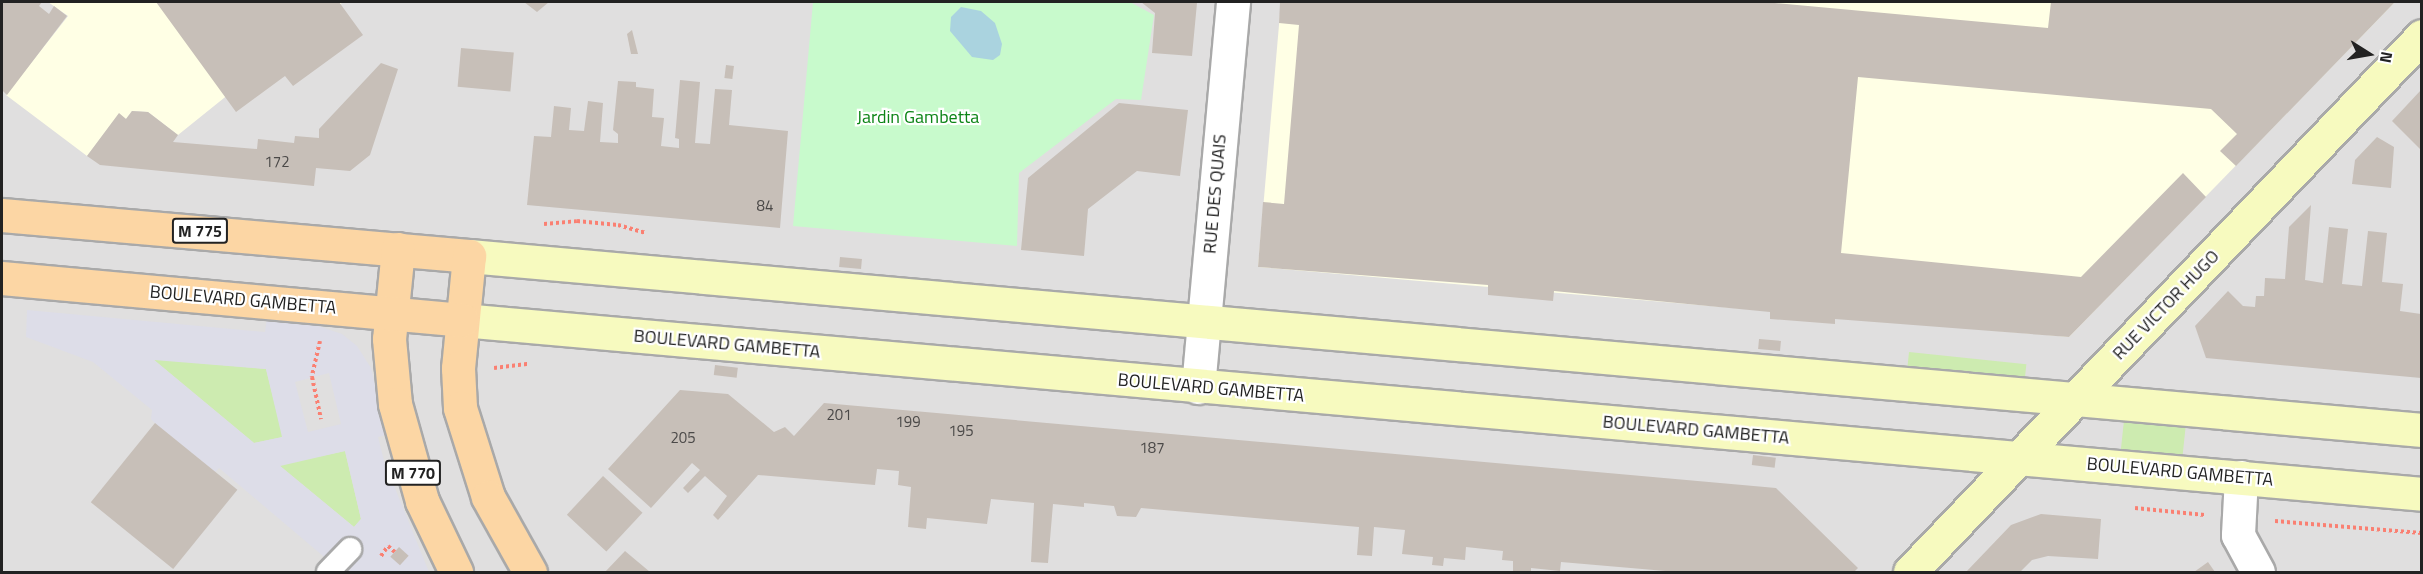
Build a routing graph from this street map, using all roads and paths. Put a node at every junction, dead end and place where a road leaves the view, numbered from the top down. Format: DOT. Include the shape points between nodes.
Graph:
graph roads {
  1 [pos="1226,6"];
  2 [pos="2421,36"];
  3 [pos="2,215"];
  4 [pos="398,249"];
  5 [pos="469,256"];
  6 [pos="2,278"];
  7 [pos="391,314"];
  8 [pos="462,320"];
  9 [pos="1203,324"];
  10 [pos="318,360"];
  11 [pos="1197,387"];
  12 [pos="2076,399"];
  13 [pos="321,419"];
  14 [pos="2421,430"];
  15 [pos="2023,457"];
  16 [pos="2241,477"];
  17 [pos="2421,494"];
  18 [pos="350,549"];
  19 [pos="395,552"];
  20 [pos="377,561"];
  21 [pos="328,573"];
  22 [pos="456,573"];
  23 [pos="530,573"];
  24 [pos="1910,573"];
  25 [pos="2258,573"];
  1 -- 9 [label="street, RUE DES QUAIS"];
  2 -- 12 [label="main road, RUE VICTOR HUGO"];
  3 -- 4 [label="main road, M 775"];
  4 -- 5 [label="main road, M 775"];
  4 -- 7 [label="main road, M 770"];
  5 -- 8 [label="main road"];
  5 -- 9 [label="main road, M 775"];
  6 -- 7 [label="main road, BOULEVARD GAMBETTA"];
  7 -- 8 [label="main road, BOULEVARD GAMBETTA"];
  7 -- 22 [label="main road, M 770" via="390,368 402,434 422,501"];
  8 -- 11 [label="main road, BOULEVARD GAMBETTA"];
  8 -- 23 [label="main road" via="458,394 466,435 504,530"];
  9 -- 11 [label="street, RUE DES QUAIS"];
  9 -- 12 [label="main road, M 775"];
  10 -- 13 [label="path" via="312,377"];
  11 -- 15 [label="main road, BOULEVARD GAMBETTA"];
  12 -- 14 [label="main road, M 775"];
  12 -- 15 [label="main road, RUE VICTOR HUGO"];
  15 -- 16 [label="main road, BOULEVARD GAMBETTA"];
  15 -- 24 [label="main road, RUE VICTOR HUGO"];
  16 -- 17 [label="main road, BOULEVARD GAMBETTA"];
  16 -- 25 [label="street" via="2238,535"];
  18 -- 21 [label="lane"];
  19 -- 20 [label="path" via="388,546"];
}
